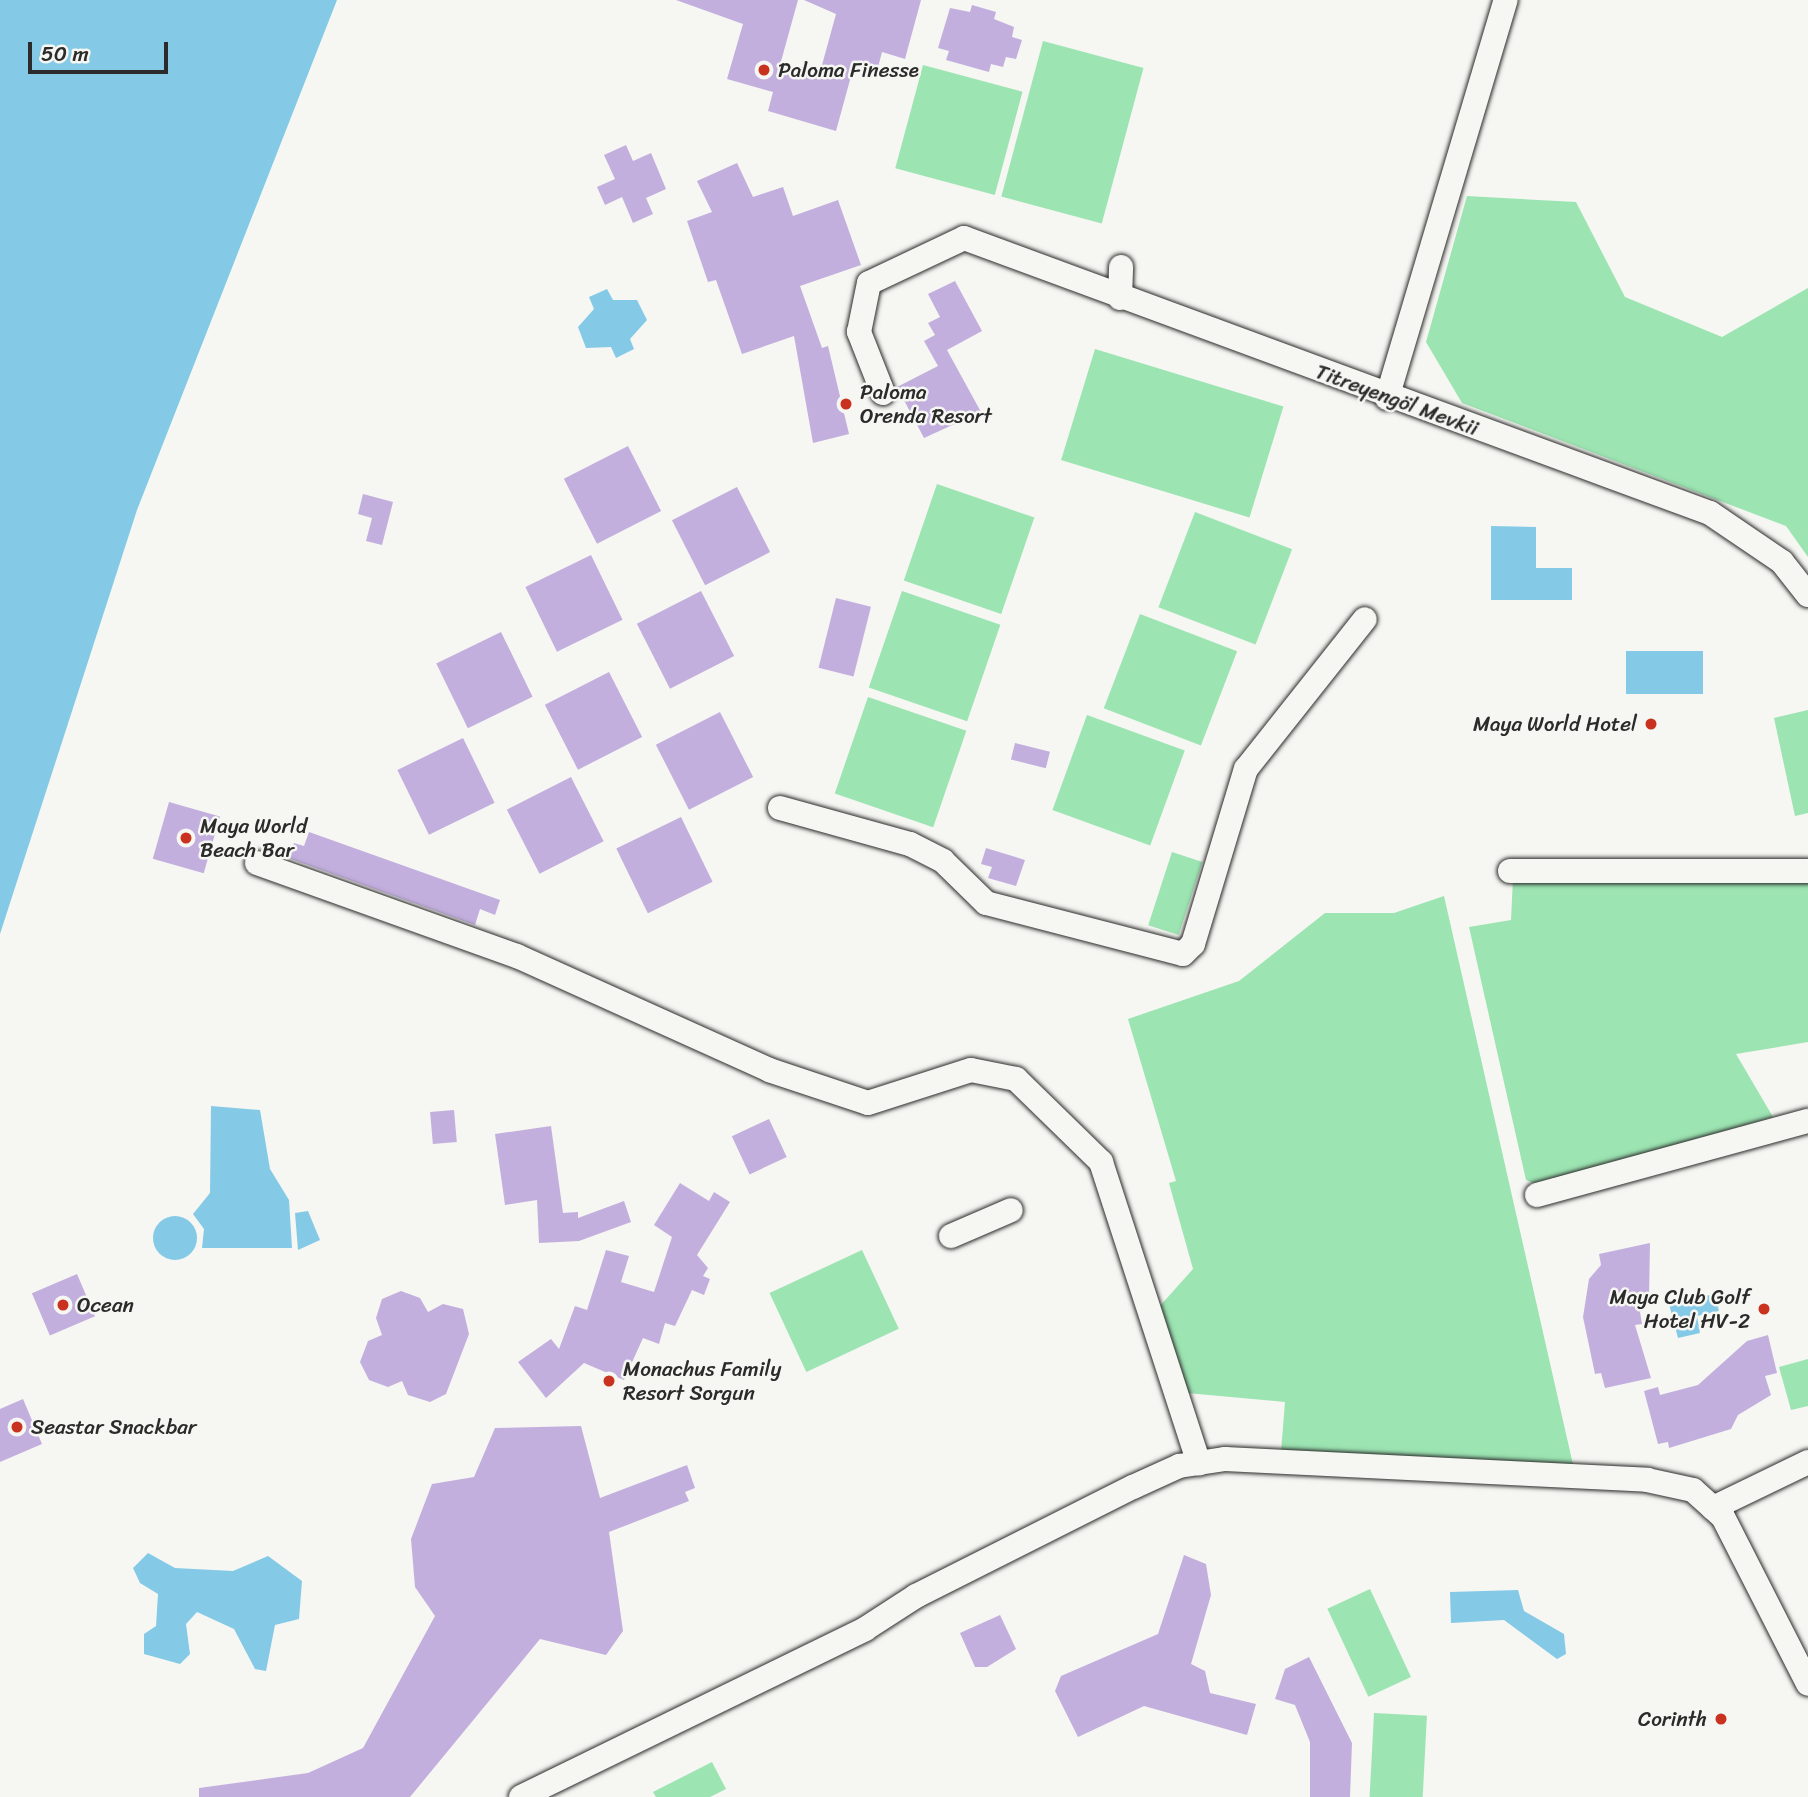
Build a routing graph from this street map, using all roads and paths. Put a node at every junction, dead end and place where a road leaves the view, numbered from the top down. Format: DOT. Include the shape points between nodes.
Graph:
graph roads {
  1 [pos="1506,0"];
  2 [pos="1121,267"];
  3 [pos="1120,298"];
  4 [pos="883,393"];
  5 [pos="1387,398"];
  6 [pos="1808,595"];
  7 [pos="1365,619"];
  8 [pos="780,808"];
  9 [pos="257,863"];
  10 [pos="1510,871"];
  11 [pos="1808,871"];
  12 [pos="1808,1121"];
  13 [pos="1537,1195"];
  14 [pos="1011,1210"];
  15 [pos="951,1236"];
  16 [pos="1808,1462"];
  17 [pos="1199,1463"];
  18 [pos="1713,1508"];
  19 [pos="1808,1684"];
  20 [pos="521,1797"];
  1 -- 5 [label="street"];
  2 -- 3 [label="street"];
  3 -- 4 [label="street, Titreyengöl Mevkii" via="964,238 869,283 859,332"];
  3 -- 5 [label="street, Titreyengöl Mevkii"];
  5 -- 6 [label="street, Titreyengöl Mevkii" via="1710,513 1782,562"];
  7 -- 8 [label="street" via="1246,769 1194,944 1183,954 986,903 943,861 910,844"];
  9 -- 17 [label="street" via="517,956 769,1070 868,1103 971,1070 1016,1079 1101,1162"];
  10 -- 11 [label="street"];
  12 -- 13 [label="street"];
  14 -- 15 [label="street"];
  16 -- 18 [label="street"];
  17 -- 18 [label="street" via="1264,1460 1647,1480 1693,1490"];
  17 -- 20 [label="street" via="1133,1487 915,1596 865,1629"];
  18 -- 19 [label="street" via="1745,1554"];
}
